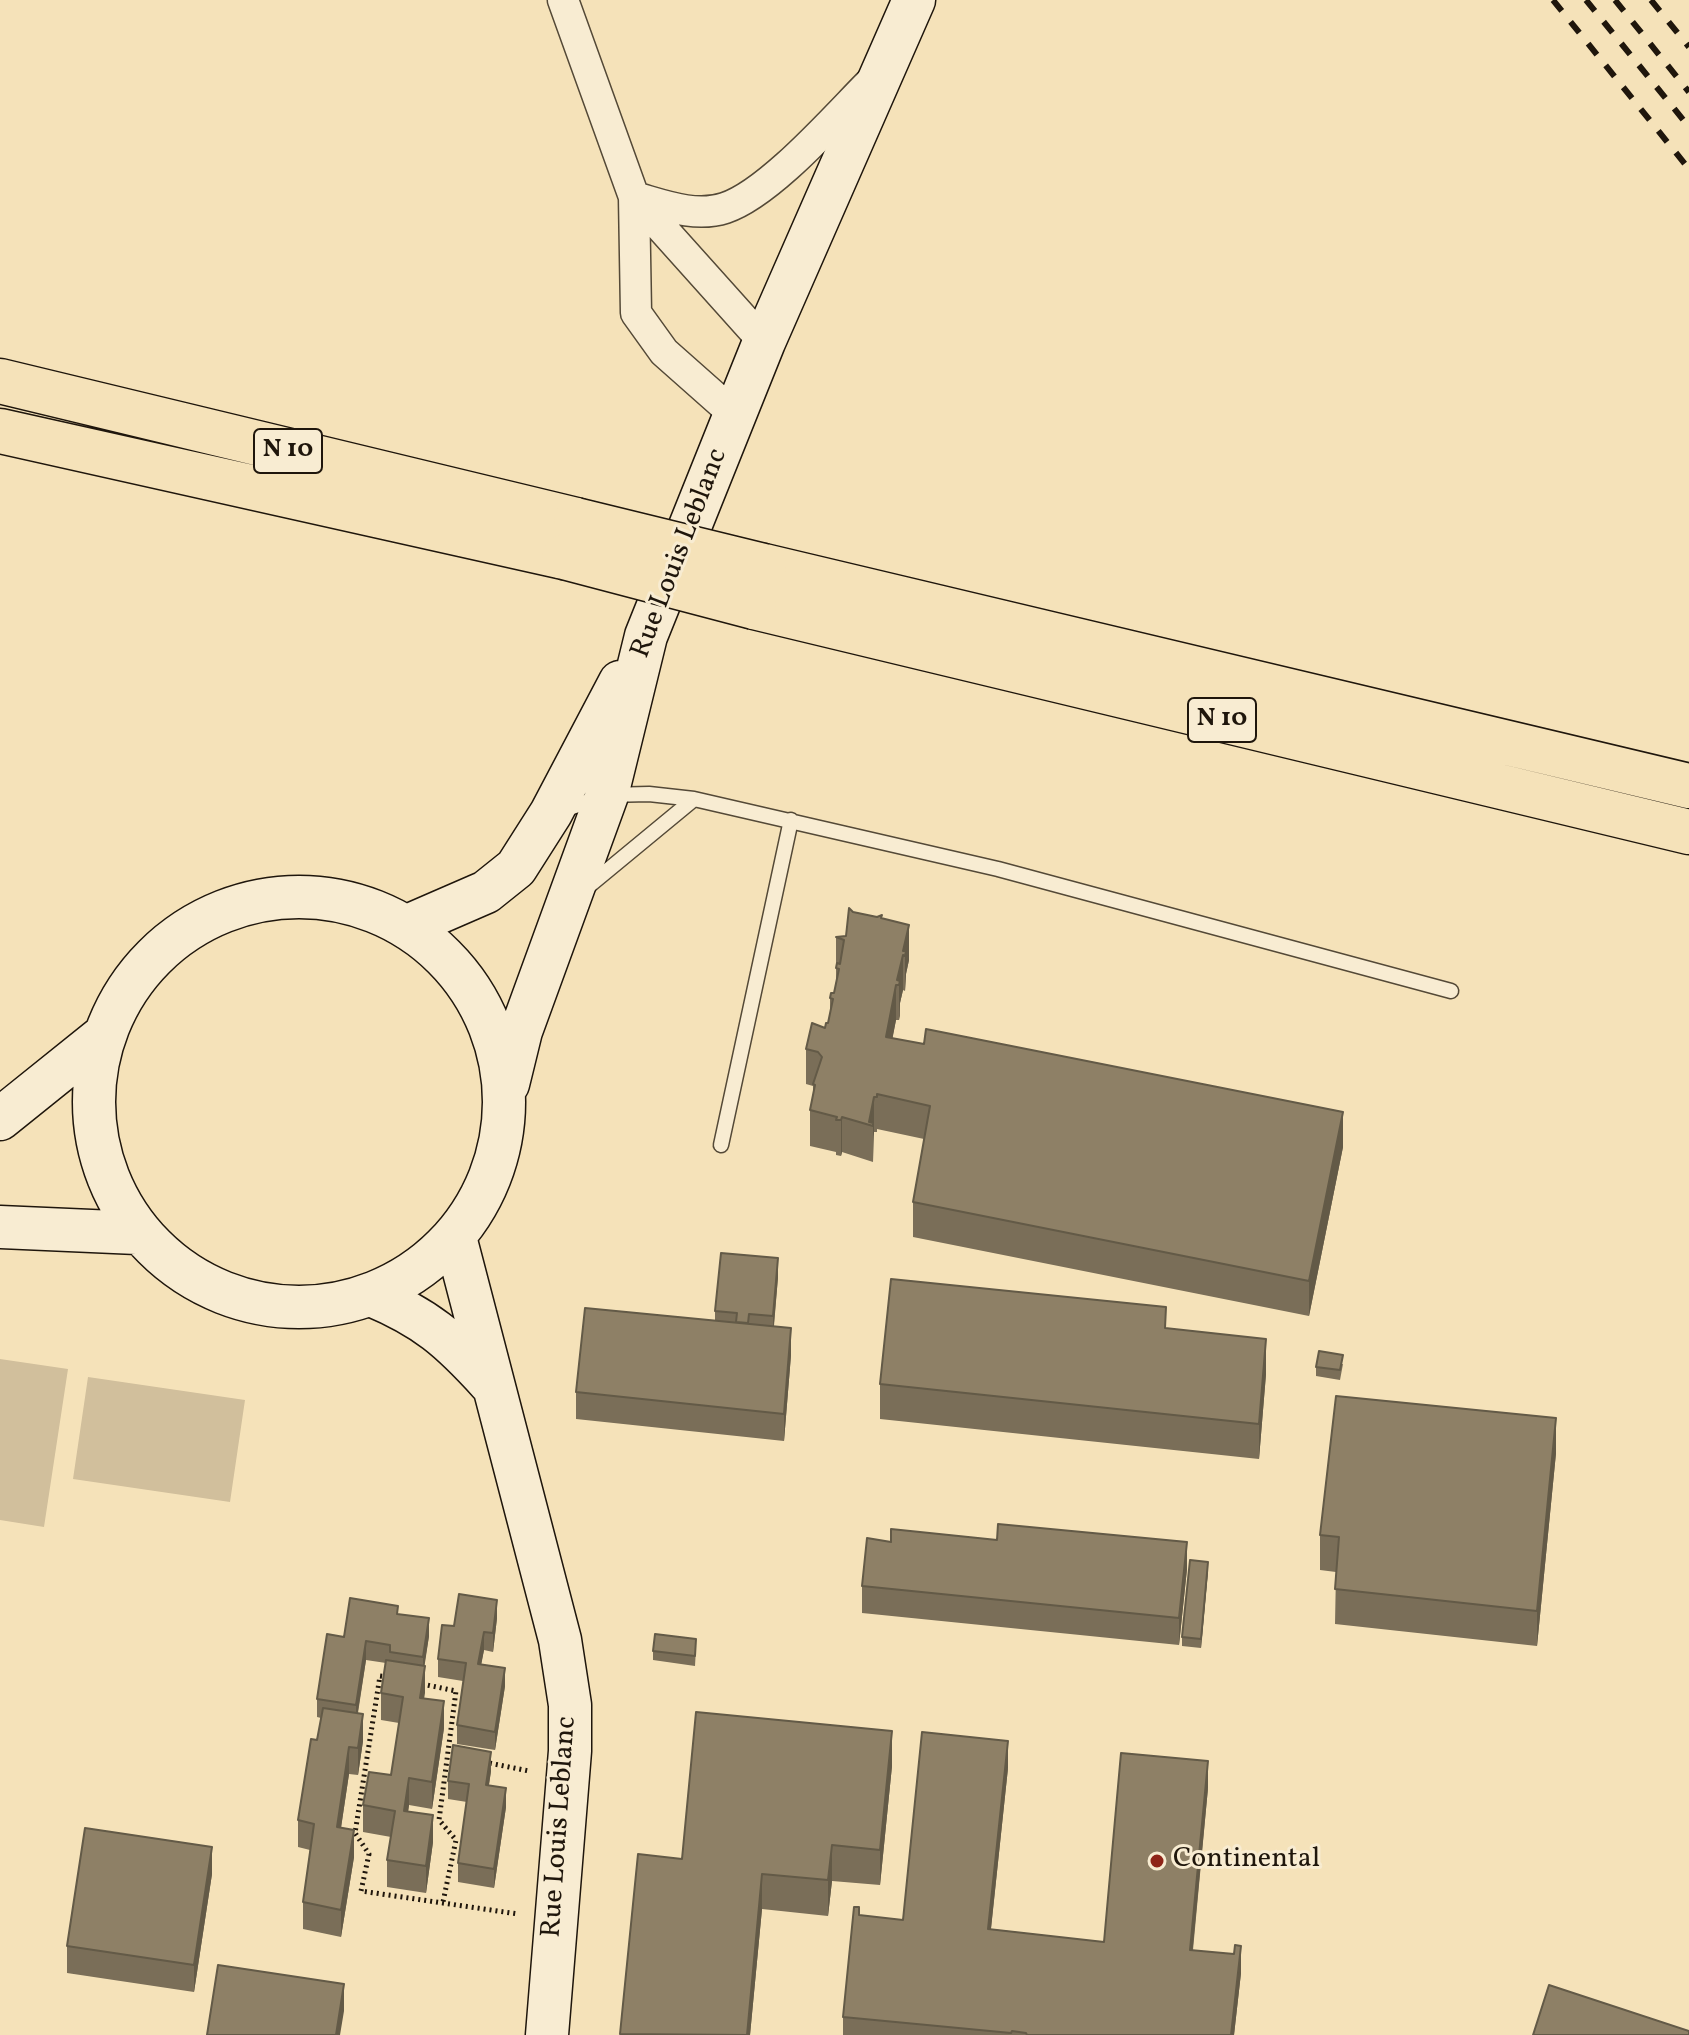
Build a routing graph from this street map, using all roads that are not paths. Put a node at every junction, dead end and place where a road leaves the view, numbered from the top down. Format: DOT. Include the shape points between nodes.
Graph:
graph roads {
  1 [pos="563,0"];
  2 [pos="914,0"];
  3 [pos="882,71"];
  4 [pos="634,197"];
  5 [pos="764,342"];
  6 [pos="0,381"];
  7 [pos="734,414"];
  8 [pos="0,431"];
  9 [pos="570,538"];
  10 [pos="646,636"];
  11 [pos="1689,786"];
  12 [pos="607,795"];
  13 [pos="694,799"];
  14 [pos="551,813"];
  15 [pos="791,820"];
  16 [pos="1689,832"];
  17 [pos="569,902"];
  18 [pos="410,925"];
  19 [pos="1451,991"];
  20 [pos="102,1037"];
  21 [pos="505,1097"];
  22 [pos="0,1119"];
  23 [pos="721,1145"];
  24 [pos="0,1227"];
  25 [pos="137,1233"];
  26 [pos="455,1237"];
  27 [pos="371,1295"];
  28 [pos="493,1387"];
  29 [pos="547,2035"];
  1 -- 4 [label="street"];
  2 -- 3 [label="main road, Rue Louis Leblanc"];
  3 -- 4 [label="street" via="801,152 738,201 695,211"];
  3 -- 5 [label="main road, Rue Louis Leblanc"];
  4 -- 5 [label="street"];
  4 -- 7 [label="street" via="636,313 664,352"];
  5 -- 7 [label="main road, Rue Louis Leblanc"];
  6 -- 9 [label="main road, N 10"];
  7 -- 10 [label="main road, Rue Louis Leblanc"];
  8 -- 9 [label="main road, N 10"];
  9 -- 11 [label="main road, N 10, bridge" via="764,566"];
  9 -- 16 [label="main road, N 10, bridge" via="754,607"];
  10 -- 12 [label="main road, Rue Louis Leblanc"];
  10 -- 14 [label="main road"];
  12 -- 13 [label="lane"];
  12 -- 14 [label="lane"];
  12 -- 17 [label="main road, Rue Louis Leblanc"];
  13 -- 15 [label="lane"];
  13 -- 17 [label="lane"];
  14 -- 18 [label="main road" via="516,868 486,892"];
  15 -- 19 [label="lane" via="998,869"];
  15 -- 23 [label="lane"];
  17 -- 21 [label="main road, Rue Louis Leblanc" via="521,1031"];
  18 -- 20 [label="main road" via="316,897 260,900 208,918 157,953 119,1001"];
  18 -- 21 [label="main road" via="464,979 493,1035"];
  20 -- 22 [label="main road"];
  20 -- 25 [label="main road" via="93,1117 105,1173"];
  21 -- 26 [label="main road" via="500,1147 483,1195"];
  24 -- 25 [label="main road"];
  25 -- 27 [label="main road" via="180,1271 239,1300 305,1308"];
  26 -- 27 [label="main road" via="416,1272"];
  26 -- 28 [label="main road, Rue Louis Leblanc"];
  27 -- 28 [label="main road, Rue Louis Leblanc" via="429,1324"];
  28 -- 29 [label="main road, Rue Louis Leblanc" via="560,1640 570,1705"];
}
